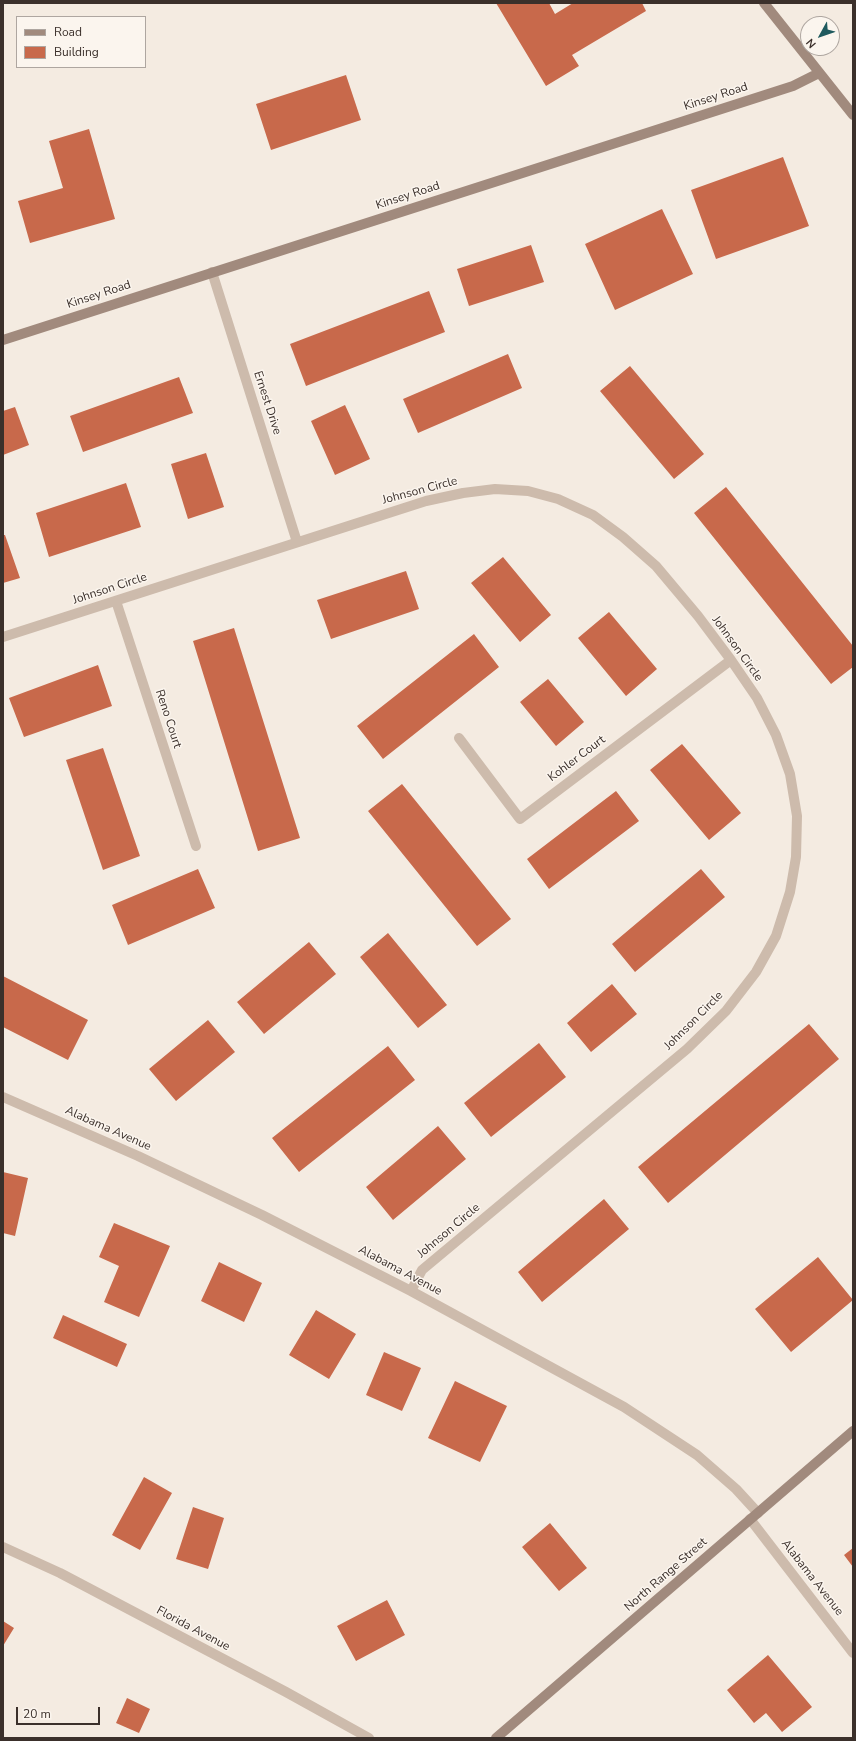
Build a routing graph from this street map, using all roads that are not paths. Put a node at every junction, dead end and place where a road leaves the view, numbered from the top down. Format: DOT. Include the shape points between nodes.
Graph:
graph roads {
  1 [pos="764,3"];
  2 [pos="819,73"];
  3 [pos="853,115"];
  4 [pos="212,272"];
  5 [pos="3,340"];
  6 [pos="297,542"];
  7 [pos="116,600"];
  8 [pos="3,637"];
  9 [pos="731,660"];
  10 [pos="459,738"];
  11 [pos="196,846"];
  12 [pos="3,1097"];
  13 [pos="411,1290"];
  14 [pos="853,1431"];
  15 [pos="754,1516"];
  16 [pos="3,1547"];
  17 [pos="853,1653"];
  18 [pos="369,1738"];
  19 [pos="496,1738"];
  1 -- 2 [label="street"];
  2 -- 3 [label="street"];
  2 -- 4 [label="street, Kinsey Road" via="786,88"];
  4 -- 5 [label="street, Kinsey Road"];
  4 -- 6 [label="street, Ernest Drive"];
  6 -- 7 [label="street, Johnson Circle"];
  6 -- 9 [label="street, Johnson Circle" via="433,499 462,493 495,489 528,491 558,499 593,515 656,566"];
  7 -- 8 [label="street, Johnson Circle"];
  7 -- 11 [label="street, Reno Court"];
  9 -- 10 [label="street, Kohler Court" via="520,819"];
  9 -- 13 [label="street, Johnson Circle" via="757,698 776,735 790,774 796,816 796,857 790,892 776,936 756,972 715,1022 681,1054 422,1270"];
  12 -- 13 [label="street, Alabama Avenue" via="138,1156"];
  13 -- 15 [label="street, Alabama Avenue" via="624,1407 697,1455 736,1489"];
  14 -- 15 [label="street, North Range Street"];
  15 -- 17 [label="street, Alabama Avenue"];
  15 -- 19 [label="street, North Range Street"];
  16 -- 18 [label="street, Florida Avenue" via="60,1573"];
}
